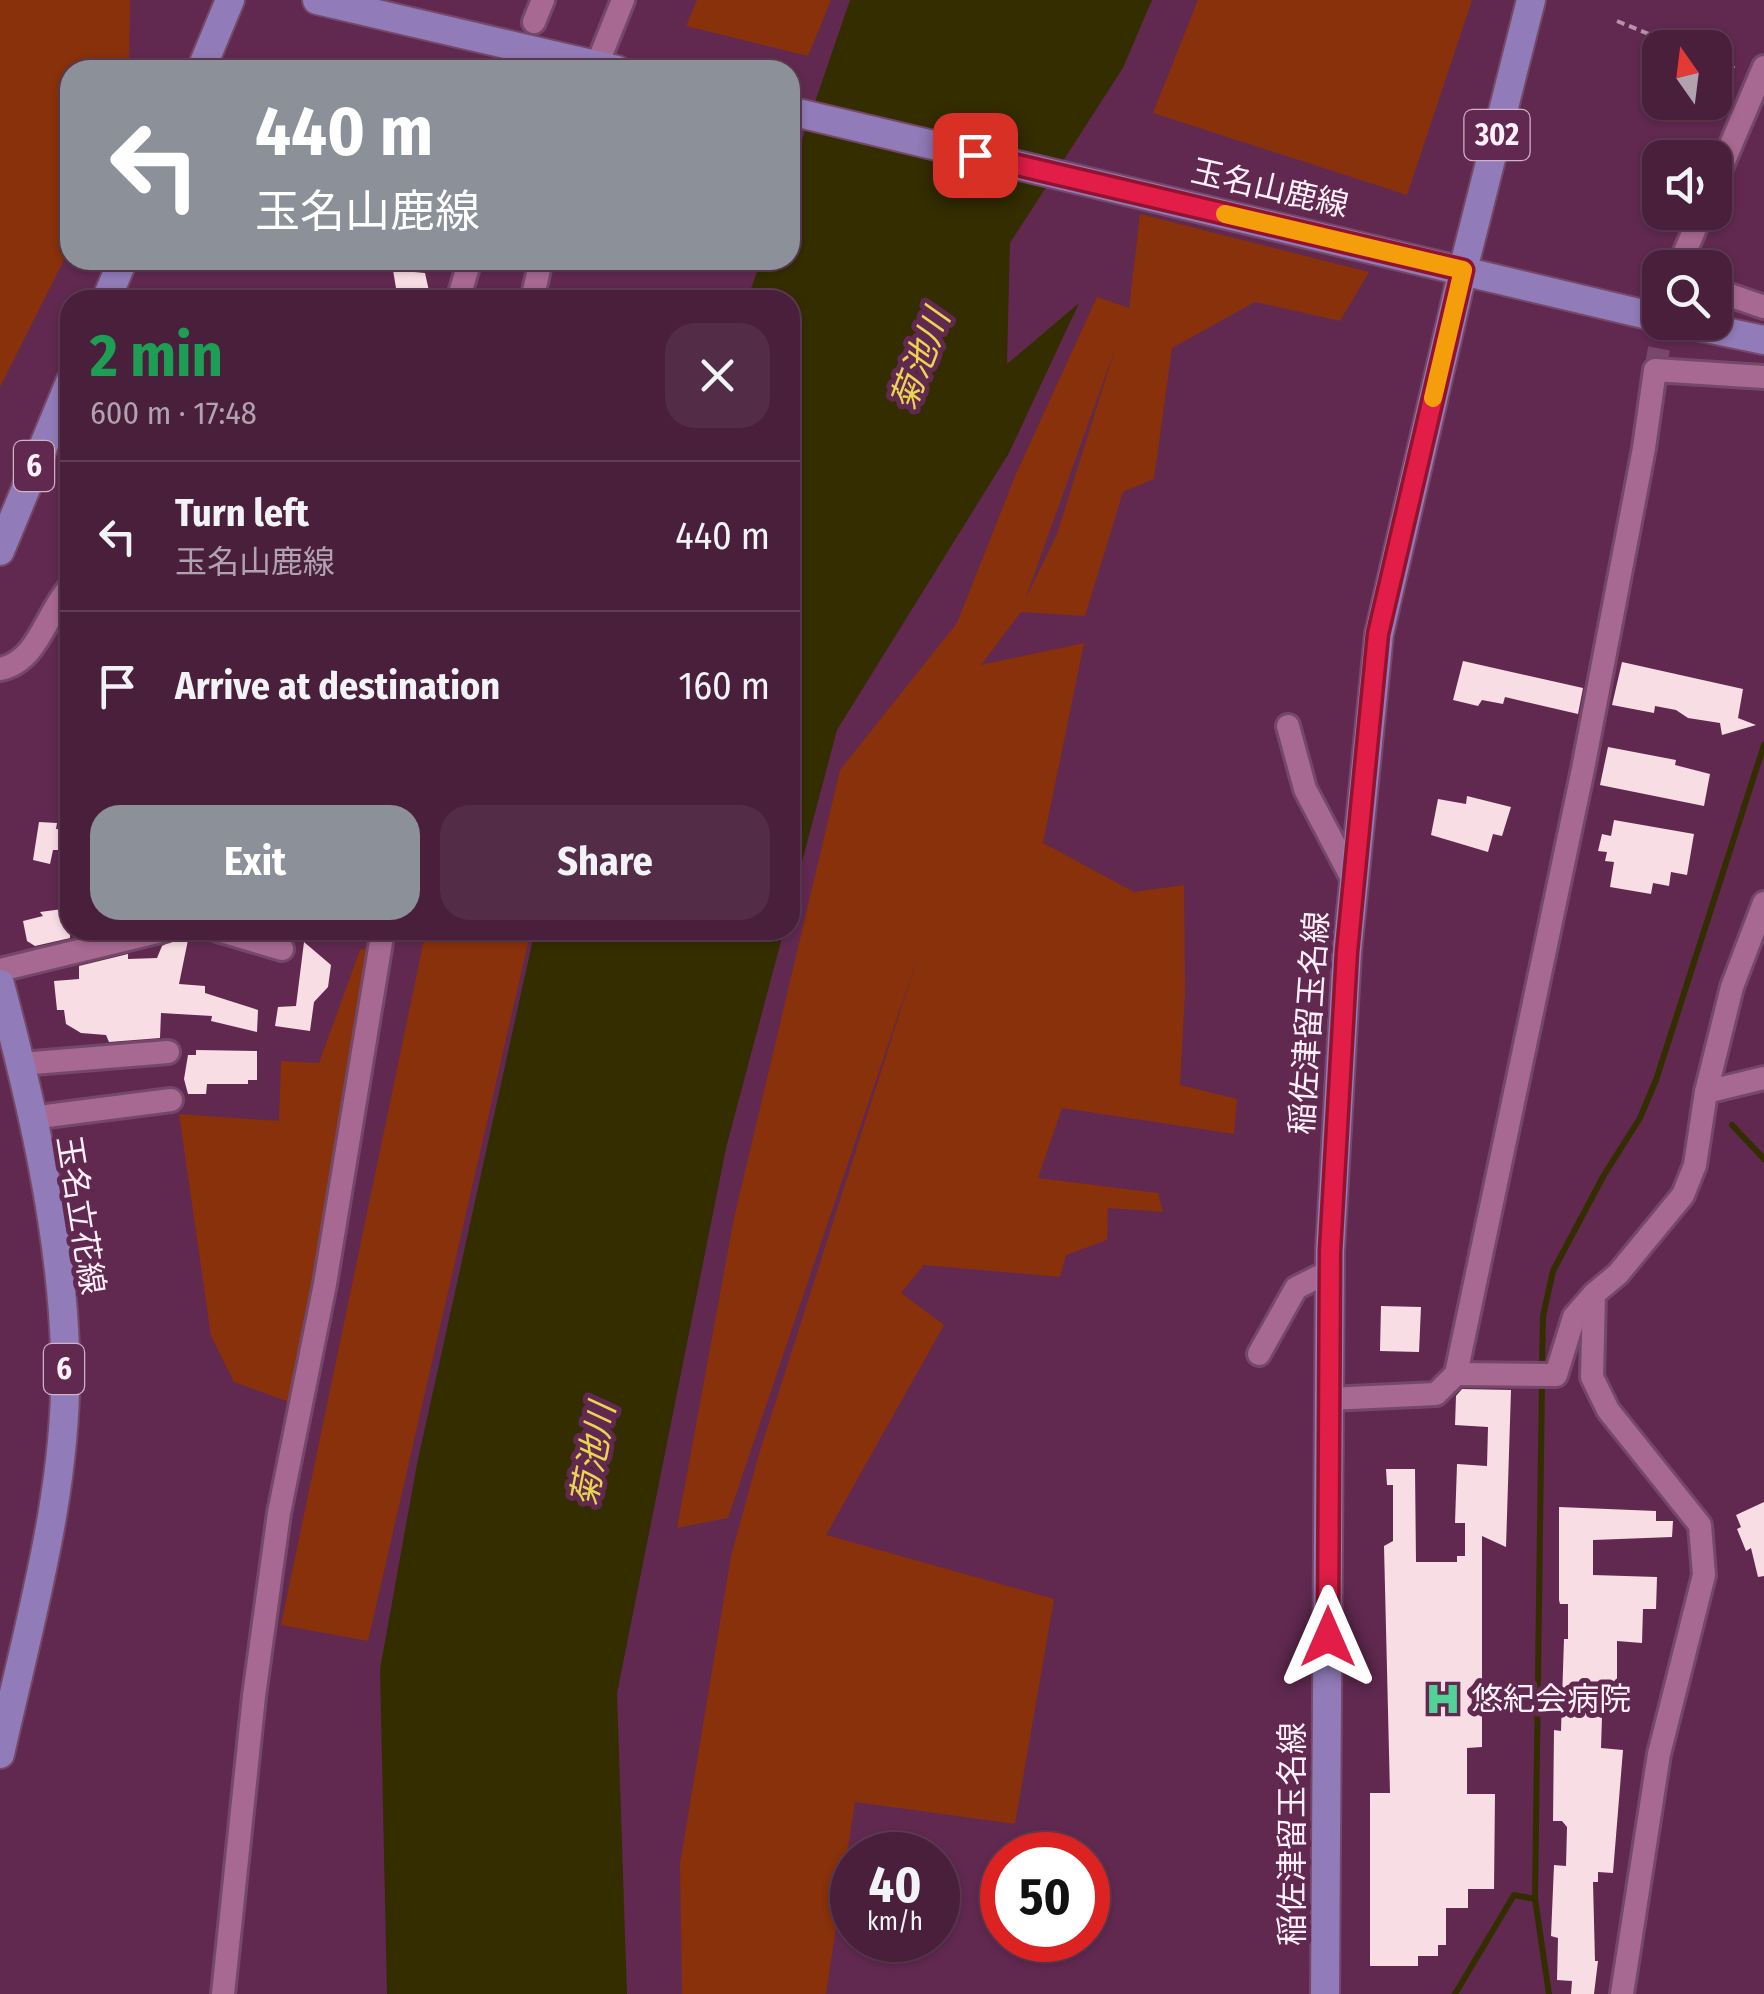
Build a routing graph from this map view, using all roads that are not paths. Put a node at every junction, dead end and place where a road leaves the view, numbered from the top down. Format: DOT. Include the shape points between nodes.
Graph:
graph roads {
  1 [pos="230,0"];
  2 [pos="317,0"];
  3 [pos="543,0"];
  4 [pos="623,0"];
  5 [pos="1531,0"];
  6 [pos="534,22"];
  7 [pos="205,60"];
  8 [pos="569,60"];
  9 [pos="605,60"];
  10 [pos="1764,67"];
  11 [pos="800,113"];
  12 [pos="1732,142"];
  13 [pos="1463,270"];
  14 [pos="1732,296"];
  15 [pos="1764,307"];
  16 [pos="1642,314"];
  17 [pos="1732,333"];
  18 [pos="1764,340"];
  19 [pos="1764,376"];
  20 [pos="60,406"];
  21 [pos="0,551"];
  22 [pos="60,598"];
  23 [pos="0,668"];
  24 [pos="1288,726"];
  25 [pos="1354,882"];
  26 [pos="1764,903"];
  27 [pos="124,940"];
  28 [pos="252,940"];
  29 [pos="381,940"];
  30 [pos="282,949"];
  31 [pos="0,970"];
  32 [pos="0,984"];
  33 [pos="168,1052"];
  34 [pos="21,1064"];
  35 [pos="1764,1078"];
  36 [pos="1706,1092"];
  37 [pos="171,1100"];
  38 [pos="31,1118"];
  39 [pos="1330,1271"];
  40 [pos="1594,1294"];
  41 [pos="1259,1354"];
  42 [pos="1456,1374"];
  43 [pos="1329,1399"];
  44 [pos="0,1754"];
  45 [pos="224,1994"];
  46 [pos="1326,1994"];
  47 [pos="1622,1994"];
  1 -- 7 [label="main road"];
  2 -- 8 [label="main road"];
  3 -- 6 [label="street"];
  4 -- 9 [label="street"];
  5 -- 13 [label="main road, 302"];
  10 -- 12 [label="street"];
  11 -- 13 [label="main road, 玉名山鹿線"];
  13 -- 16 [label="main road"];
  13 -- 25 [label="main road, 稲佐津留玉名線 / 302" via="1378,634"];
  14 -- 15 [label="street"];
  17 -- 18 [label="main road"];
  19 -- 42 [label="street" via="1654,370 1583,769"];
  20 -- 21 [label="main road, 6"];
  22 -- 23 [label="street" via="28,656"];
  24 -- 25 [label="street" via="1304,789"];
  25 -- 39 [label="main road, 稲佐津留玉名線 / 302"];
  26 -- 36 [label="street" via="1732,986"];
  27 -- 31 [label="street"];
  28 -- 30 [label="street"];
  29 -- 45 [label="street" via="325,1284 279,1512"];
  32 -- 34 [label="main road, 玉名立花線 / 6"];
  33 -- 34 [label="street"];
  34 -- 38 [label="main road, 玉名立花線 / 6"];
  35 -- 36 [label="street"];
  36 -- 40 [label="street" via="1695,1165 1683,1195"];
  37 -- 38 [label="street"];
  38 -- 44 [label="main road, 玉名立花線 / 6" via="65,1350 58,1465"];
  39 -- 41 [label="street" via="1296,1288"];
  39 -- 43 [label="main road, 稲佐津留玉名線 / 302"];
  40 -- 42 [label="street" via="1574,1318 1556,1375"];
  40 -- 47 [label="street" via="1592,1377 1608,1410 1700,1525 1704,1576 1659,1754"];
  42 -- 43 [label="street" via="1436,1394"];
  43 -- 46 [label="main road, 稲佐津留玉名線 / 302"];
}
